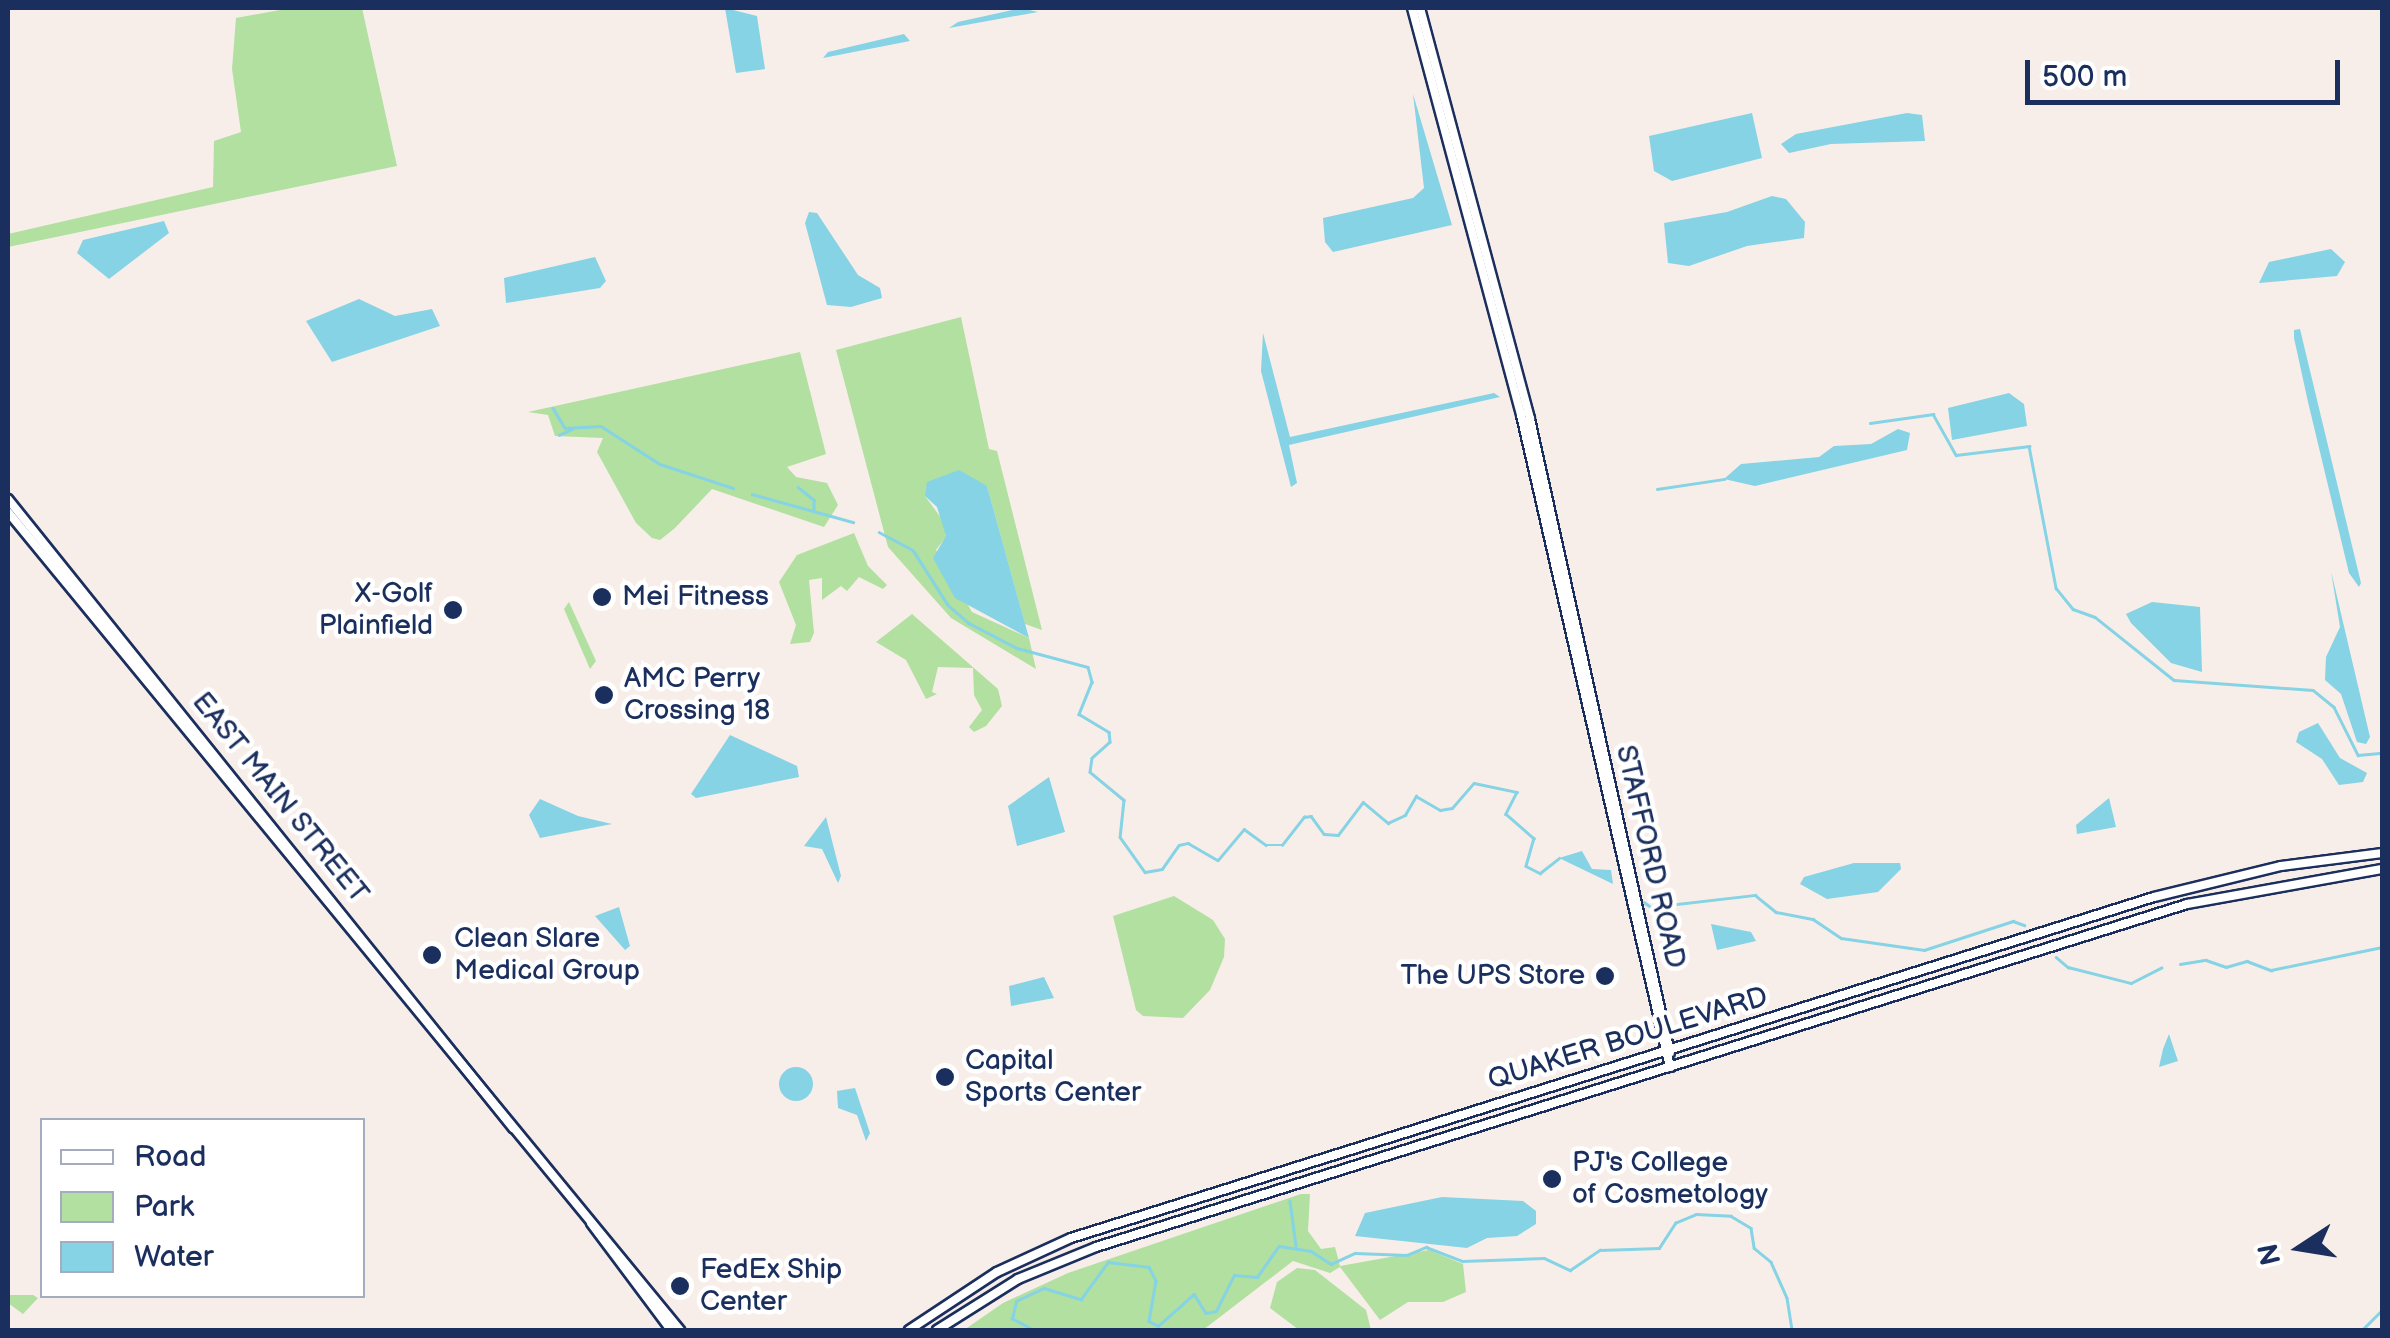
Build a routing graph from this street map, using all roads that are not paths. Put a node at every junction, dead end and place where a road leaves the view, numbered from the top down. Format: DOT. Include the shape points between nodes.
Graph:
graph roads {
  1 [pos="1412,8"];
  2 [pos="1420,8"];
  3 [pos="8,500"];
  4 [pos="8,512"];
  5 [pos="2382,853"];
  6 [pos="2382,869"];
  7 [pos="1666,1051"];
  8 [pos="1670,1067"];
  9 [pos="513,1128"];
  10 [pos="591,1223"];
  11 [pos="670,1330"];
  12 [pos="680,1330"];
  13 [pos="910,1330"];
  14 [pos="937,1330"];
  1 -- 7 [label="main road, STAFFORD ROAD" via="1521,415"];
  2 -- 7 [label="main road, STAFFORD ROAD" via="1530,418"];
  3 -- 9 [label="main road, EAST MAIN STREET"];
  4 -- 9 [label="main road, EAST MAIN STREET"];
  5 -- 7 [label="main road, QUAKER BOULEVARD" via="2280,866 2154,897"];
  6 -- 8 [label="main road, QUAKER BOULEVARD" via="2197,902"];
  7 -- 8 [label="main road, STAFFORD ROAD"];
  7 -- 13 [label="main road, QUAKER BOULEVARD" via="1056,1244 997,1272"];
  8 -- 14 [label="main road, QUAKER BOULEVARD" via="1064,1258 1003,1286"];
  9 -- 10 [label="main road, EAST MAIN STREET"];
  10 -- 11 [label="main road, EAST MAIN STREET"];
  10 -- 12 [label="main road, EAST MAIN STREET"];
}
